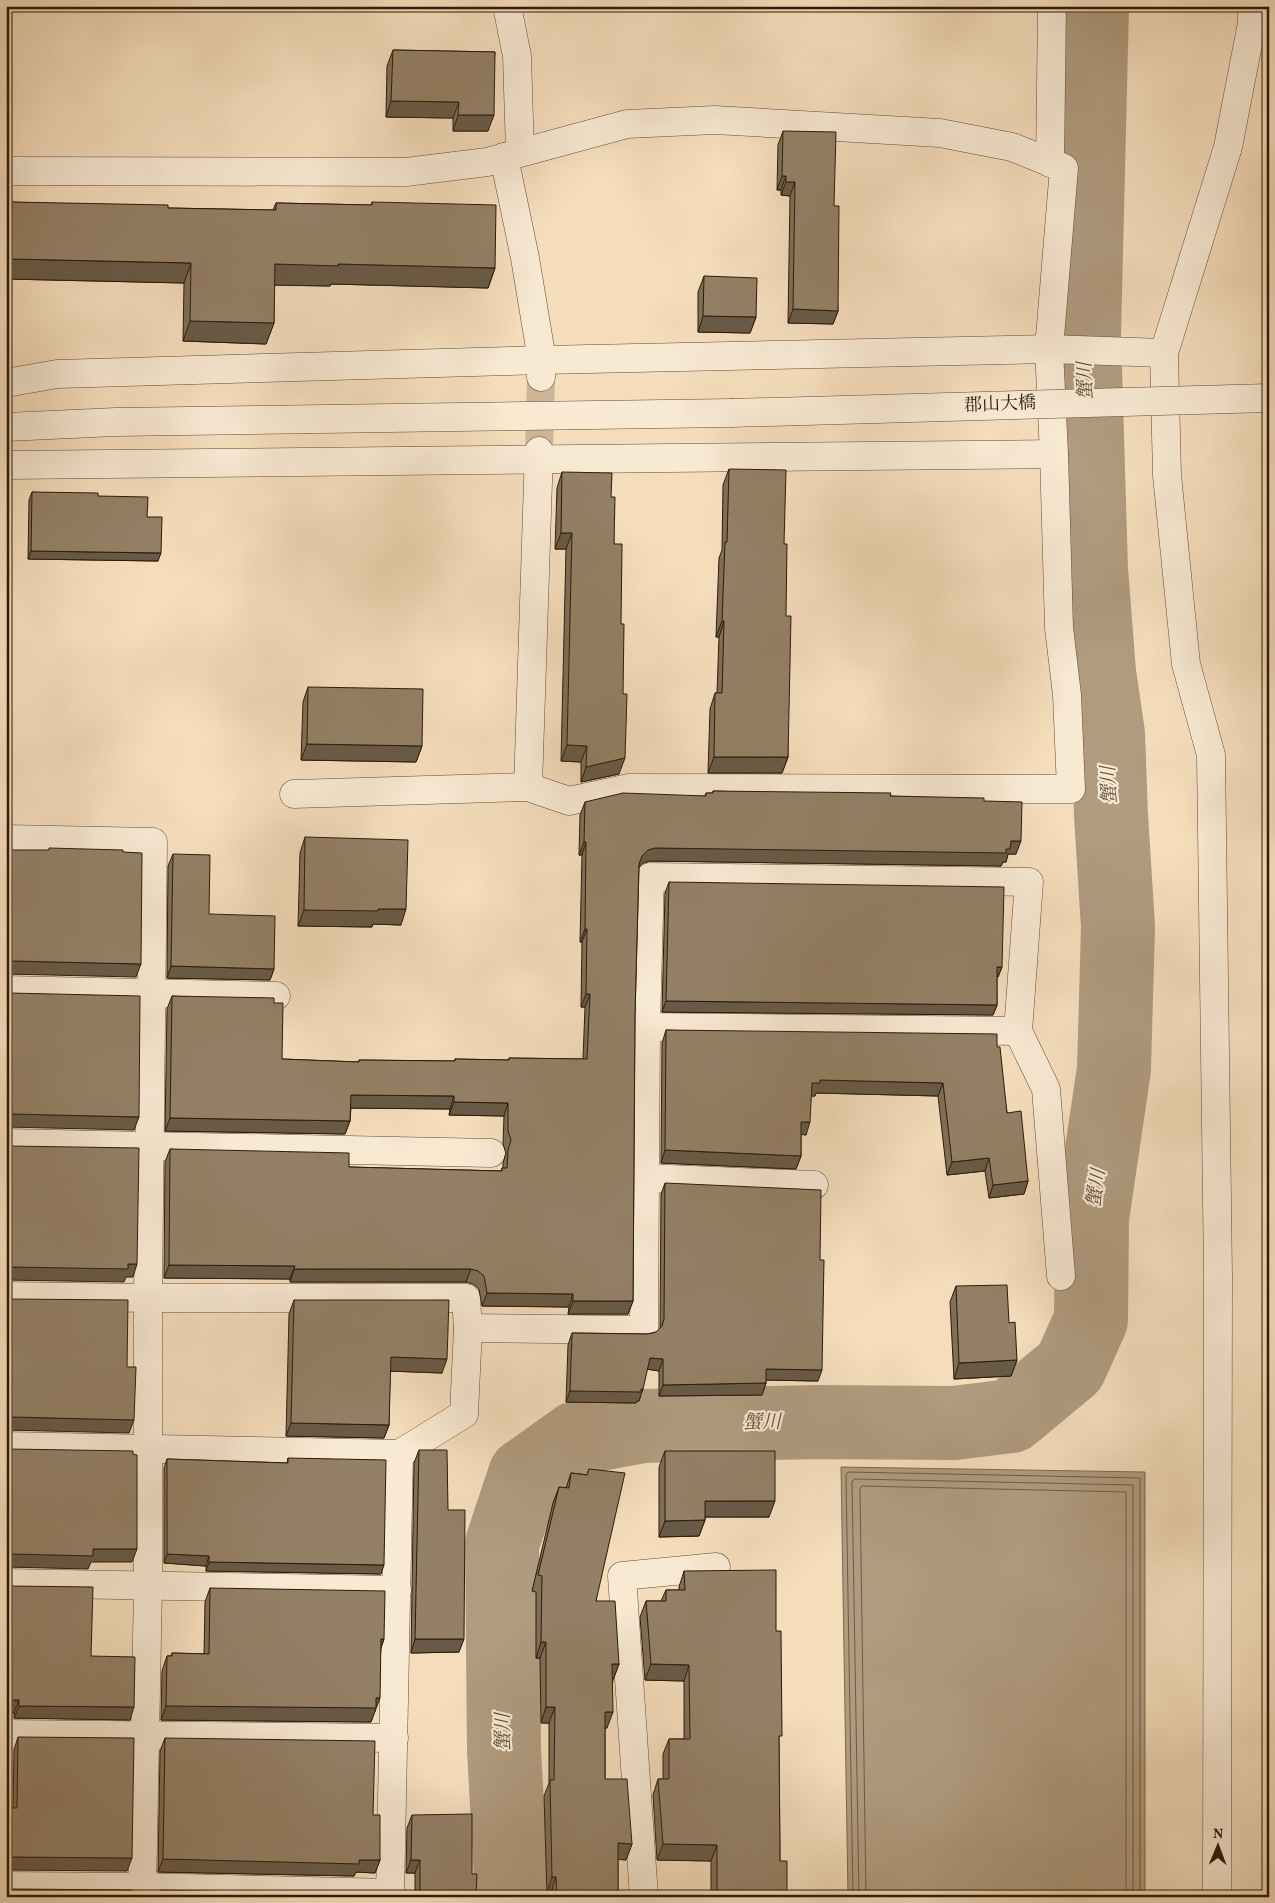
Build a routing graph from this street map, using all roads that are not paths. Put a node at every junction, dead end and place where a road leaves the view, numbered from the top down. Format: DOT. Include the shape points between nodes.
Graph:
graph roads {
  1 [pos="507,6"];
  2 [pos="1052,6"];
  3 [pos="1252,6"];
  4 [pos="512,154"];
  5 [pos="1050,163"];
  6 [pos="6,171"];
  7 [pos="1049,349"];
  8 [pos="1164,353"];
  9 [pos="541,368"];
  10 [pos="6,384"];
  11 [pos="1269,398"];
  12 [pos="6,427"];
  13 [pos="1054,454"];
  14 [pos="539,455"];
  15 [pos="6,465"];
  16 [pos="528,787"];
  17 [pos="294,794"];
  18 [pos="6,839"];
  19 [pos="6,990"];
  20 [pos="152,993"];
  21 [pos="276,996"];
  22 [pos="646,1027"];
  23 [pos="1018,1031"];
  24 [pos="6,1143"];
  25 [pos="151,1146"];
  26 [pos="491,1153"];
  27 [pos="646,1178"];
  28 [pos="814,1186"];
  29 [pos="1061,1276"];
  30 [pos="6,1296"];
  31 [pos="148,1298"];
  32 [pos="468,1328"];
  33 [pos="6,1446"];
  34 [pos="149,1449"];
  35 [pos="399,1454"];
  36 [pos="716,1567"];
  37 [pos="6,1583"];
  38 [pos="148,1586"];
  39 [pos="397,1590"];
  40 [pos="6,1734"];
  41 [pos="144,1737"];
  42 [pos="394,1738"];
  43 [pos="6,1886"];
  44 [pos="142,1892"];
  45 [pos="390,1895"];
  46 [pos="644,1897"];
  47 [pos="1217,1897"];
  1 -- 4 [label="street" via="517,56"];
  2 -- 5 [label="street"];
  3 -- 8 [label="street" via="1252,23 1228,147"];
  4 -- 5 [label="street" via="627,124 715,120 940,133 1012,147"];
  4 -- 6 [label="street" via="487,162 406,172"];
  4 -- 9 [label="street"];
  5 -- 7 [label="street" via="1064,168"];
  7 -- 8 [label="street"];
  7 -- 9 [label="street"];
  7 -- 13 [label="street"];
  8 -- 47 [label="street" via="1167,475 1186,664 1211,755 1218,1276"];
  9 -- 10 [label="street" via="57,374"];
  11 -- 12 [label="street, 郡山大橋, bridge" via="731,413 116,422"];
  13 -- 14 [label="street"];
  13 -- 16 [label="street" via="1058,628 1067,696 1071,789 629,788 569,801"];
  14 -- 15 [label="street"];
  14 -- 16 [label="street"];
  16 -- 17 [label="street"];
  18 -- 20 [label="street" via="153,842"];
  19 -- 20 [label="street"];
  20 -- 21 [label="street"];
  20 -- 25 [label="street"];
  22 -- 23 [label="street"];
  22 -- 23 [label="street" via="650,877 1030,882"];
  22 -- 27 [label="street"];
  23 -- 29 [label="street" via="1046,1089"];
  24 -- 25 [label="street"];
  25 -- 26 [label="street"];
  25 -- 31 [label="street"];
  27 -- 28 [label="street"];
  27 -- 32 [label="street" via="644,1330"];
  30 -- 31 [label="street"];
  31 -- 32 [label="street" via="466,1298"];
  31 -- 34 [label="street"];
  32 -- 35 [label="street" via="464,1414"];
  33 -- 34 [label="street"];
  34 -- 35 [label="street"];
  34 -- 38 [label="street"];
  35 -- 39 [label="street"];
  36 -- 46 [label="street" via="622,1576"];
  37 -- 38 [label="street"];
  38 -- 39 [label="street"];
  38 -- 41 [label="street"];
  39 -- 42 [label="street"];
  40 -- 41 [label="street"];
  41 -- 42 [label="street"];
  41 -- 44 [label="street"];
  42 -- 45 [label="street"];
  43 -- 44 [label="street"];
  44 -- 45 [label="street"];
}
